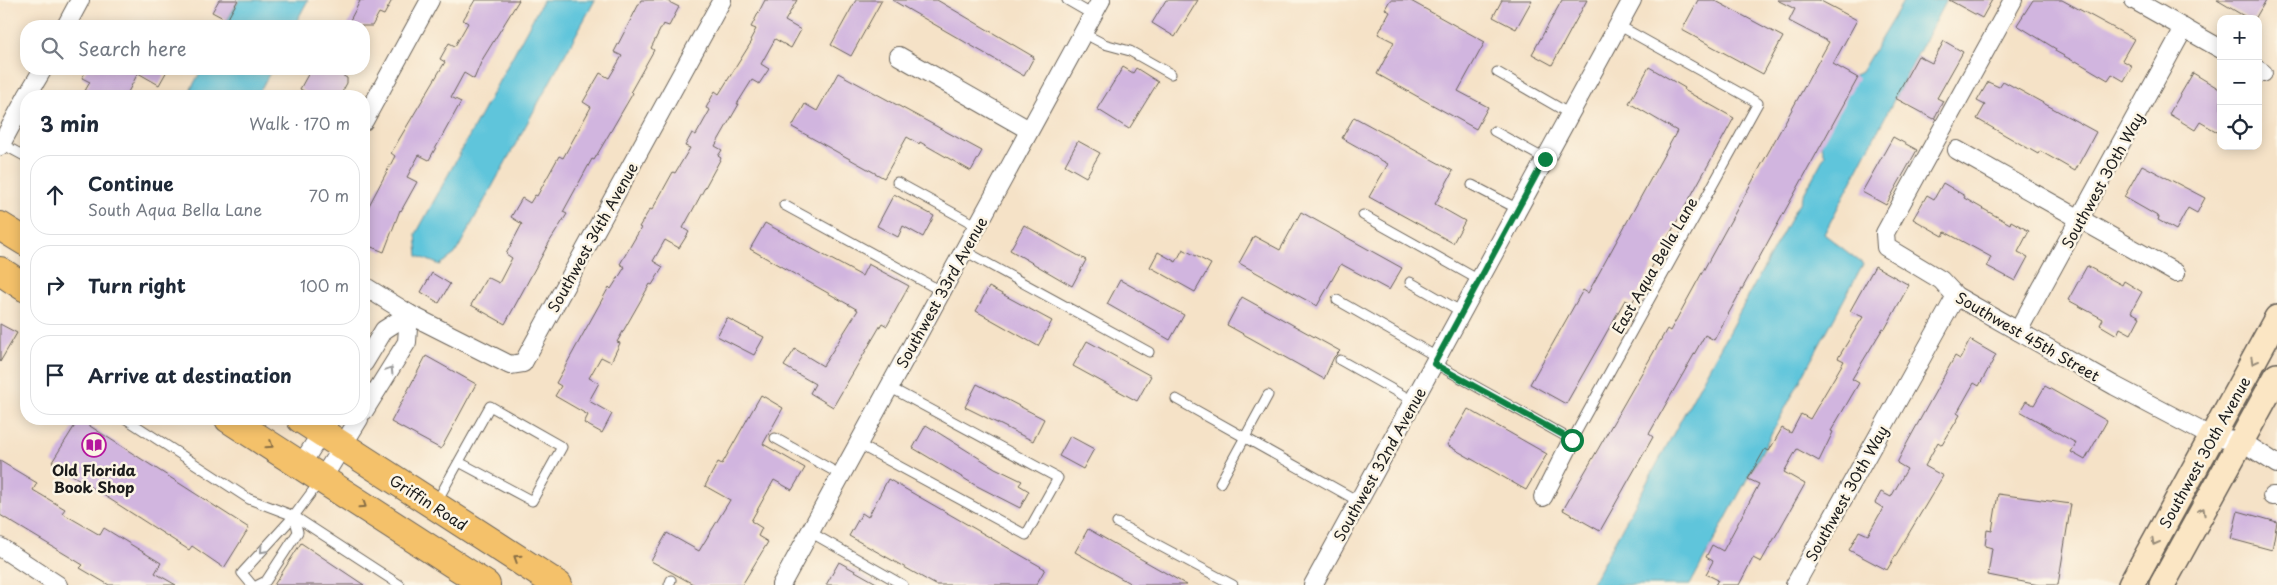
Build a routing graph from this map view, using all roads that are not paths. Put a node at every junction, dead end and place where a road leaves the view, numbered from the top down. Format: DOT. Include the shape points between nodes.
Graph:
graph roads {
  1 [pos="80,0"];
  2 [pos="430,0"];
  3 [pos="722,0"];
  4 [pos="1067,0"];
  5 [pos="1632,0"];
  6 [pos="2014,0"];
  7 [pos="2134,0"];
  8 [pos="1097,7"];
  9 [pos="69,20"];
  10 [pos="1618,25"];
  11 [pos="2184,28"];
  12 [pos="1083,33"];
  13 [pos="2217,47"];
  14 [pos="899,56"];
  15 [pos="1497,72"];
  16 [pos="1171,74"];
  17 [pos="39,75"];
  18 [pos="31,90"];
  19 [pos="370,110"];
  20 [pos="20,111"];
  21 [pos="1570,114"];
  22 [pos="1029,130"];
  23 [pos="1494,131"];
  24 [pos="1,145"];
  25 [pos="1956,150"];
  26 [pos="20,155"];
  27 [pos="1545,159"];
  28 [pos="897,182"];
  29 [pos="1472,185"];
  30 [pos="784,205"];
  31 [pos="1518,209"];
  32 [pos="1363,215"];
  33 [pos="2080,220"];
  34 [pos="0,226"];
  35 [pos="977,226"];
  36 [pos="20,238"];
  37 [pos="963,250"];
  38 [pos="0,271"];
  39 [pos="2176,273"];
  40 [pos="1479,280"];
  41 [pos="1410,282"];
  42 [pos="20,284"];
  43 [pos="370,290"];
  44 [pos="941,291"];
  45 [pos="1956,296"];
  46 [pos="1337,300"];
  47 [pos="1462,312"];
  48 [pos="409,314"];
  49 [pos="2277,318"];
  50 [pos="2018,331"];
  51 [pos="1149,352"];
  52 [pos="370,353"];
  53 [pos="1340,360"];
  54 [pos="1436,360"];
  55 [pos="2277,376"];
  56 [pos="889,387"];
  57 [pos="370,389"];
  58 [pos="1268,395"];
  59 [pos="1176,399"];
  60 [pos="1413,401"];
  61 [pos="135,425"];
  62 [pos="238,425"];
  63 [pos="338,425"];
  64 [pos="324,429"];
  65 [pos="775,438"];
  66 [pos="1245,438"];
  67 [pos="2212,438"];
  68 [pos="1572,440"];
  69 [pos="2241,441"];
  70 [pos="858,444"];
  71 [pos="459,462"];
  72 [pos="2277,464"];
  73 [pos="311,472"];
  74 [pos="841,475"];
  75 [pos="1220,484"];
  76 [pos="1543,497"];
  77 [pos="1358,501"];
  78 [pos="434,505"];
  79 [pos="294,516"];
  80 [pos="1117,523"];
  81 [pos="810,532"];
  82 [pos="0,547"];
  83 [pos="1314,584"];
  84 [pos="58,585"];
  85 [pos="252,585"];
  86 [pos="258,585"];
  87 [pos="400,585"];
  88 [pos="486,585"];
  89 [pos="558,585"];
  90 [pos="781,585"];
  91 [pos="903,585"];
  92 [pos="1233,585"];
  93 [pos="1795,585"];
  94 [pos="2131,585"];
  95 [pos="2162,585"];
  1 -- 9 [label="street"];
  2 -- 19 [label="street"];
  3 -- 48 [label="street, Southwest 34th Avenue" via="522,363 510,365"];
  4 -- 8 [label="lane"];
  5 -- 10 [label="street, Southwest 32nd Avenue"];
  6 -- 45 [label="street, Southwest 45th Street" via="1885,234 1886,247 1942,280"];
  7 -- 11 [label="street"];
  8 -- 12 [label="street, Southwest 33rd Avenue"];
  10 -- 21 [label="street, Southwest 32nd Avenue"];
  10 -- 68 [label="lane, East Aqua Bella Lane" via="1758,103"];
  11 -- 13 [label="street"];
  11 -- 33 [label="street, Southwest 30th Way"];
  12 -- 16 [label="lane" via="1130,52"];
  12 -- 22 [label="street, Southwest 33rd Avenue"];
  14 -- 22 [label="street"];
  15 -- 21 [label="lane"];
  17 -- 18 [label="street"];
  20 -- 24 [label="street"];
  21 -- 27 [label="street, Southwest 32nd Avenue"];
  22 -- 35 [label="street, Southwest 33rd Avenue"];
  23 -- 27 [label="lane"];
  24 -- 26 [label="lane"];
  25 -- 33 [label="street"];
  27 -- 31 [label="street, Southwest 32nd Avenue"];
  28 -- 35 [label="lane"];
  29 -- 31 [label="lane"];
  30 -- 44 [label="lane"];
  31 -- 40 [label="street, Southwest 32nd Avenue"];
  32 -- 40 [label="lane"];
  33 -- 39 [label="street"];
  33 -- 50 [label="street, Southwest 30th Way"];
  34 -- 36 [label="main road"];
  35 -- 37 [label="street, Southwest 33rd Avenue"];
  37 -- 44 [label="street, Southwest 33rd Avenue"];
  37 -- 51 [label="lane"];
  38 -- 42 [label="main road"];
  40 -- 47 [label="street, Southwest 32nd Avenue"];
  41 -- 47 [label="lane"];
  43 -- 48 [label="street"];
  44 -- 56 [label="street, Southwest 33rd Avenue"];
  45 -- 50 [label="street, Southwest 45th Street"];
  45 -- 93 [label="street, Southwest 30th Way"];
  46 -- 54 [label="lane"];
  47 -- 54 [label="street, Southwest 32nd Avenue"];
  48 -- 52 [label="street" via="384,330"];
  57 -- 48 [label="street, one-way" via="408,342"];
  49 -- 67 [label="main road, Southwest 30th Avenue, one-way"];
  50 -- 67 [label="street, Southwest 45th Street"];
  53 -- 60 [label="lane"];
  54 -- 60 [label="street, Southwest 32nd Avenue"];
  54 -- 68 [label="lane"];
  55 -- 69 [label="main road, Southwest 30th Avenue"];
  56 -- 70 [label="street, Southwest 33rd Avenue"];
  56 -- 70 [label="lane" via="1058,478 1026,535"];
  58 -- 66 [label="lane"];
  59 -- 66 [label="lane"];
  60 -- 77 [label="street, Southwest 32nd Avenue"];
  61 -- 79 [label="lane" via="249,498"];
  62 -- 73 [label="main road, one-way"];
  63 -- 64 [label="street"];
  64 -- 73 [label="street"];
  64 -- 73 [label="street"];
  64 -- 78 [label="main road, Griffin Road"];
  65 -- 74 [label="lane"];
  66 -- 75 [label="lane"];
  66 -- 77 [label="lane"];
  67 -- 69 [label="street, Southwest 45th Street"];
  67 -- 94 [label="main road, Southwest 30th Avenue, one-way"];
  68 -- 76 [label="street"];
  69 -- 72 [label="street"];
  95 -- 69 [label="main road, Southwest 30th Avenue, one-way"];
  70 -- 74 [label="street, Southwest 33rd Avenue"];
  71 -- 71 [label="lane" via="490,406 562,447 532,501"];
  71 -- 78 [label="lane"];
  73 -- 79 [label="lane"];
  73 -- 88 [label="main road, one-way"];
  74 -- 81 [label="street, Southwest 33rd Avenue"];
  77 -- 83 [label="street, Southwest 32nd Avenue"];
  89 -- 78 [label="main road, Griffin Road, one-way"];
  79 -- 85 [label="lane, one-way" via="242,573"];
  79 -- 86 [label="lane" via="298,532 266,581"];
  79 -- 87 [label="lane"];
  80 -- 92 [label="lane"];
  81 -- 90 [label="street, Southwest 33rd Avenue"];
  81 -- 91 [label="lane"];
  82 -- 84 [label="street"];
}
